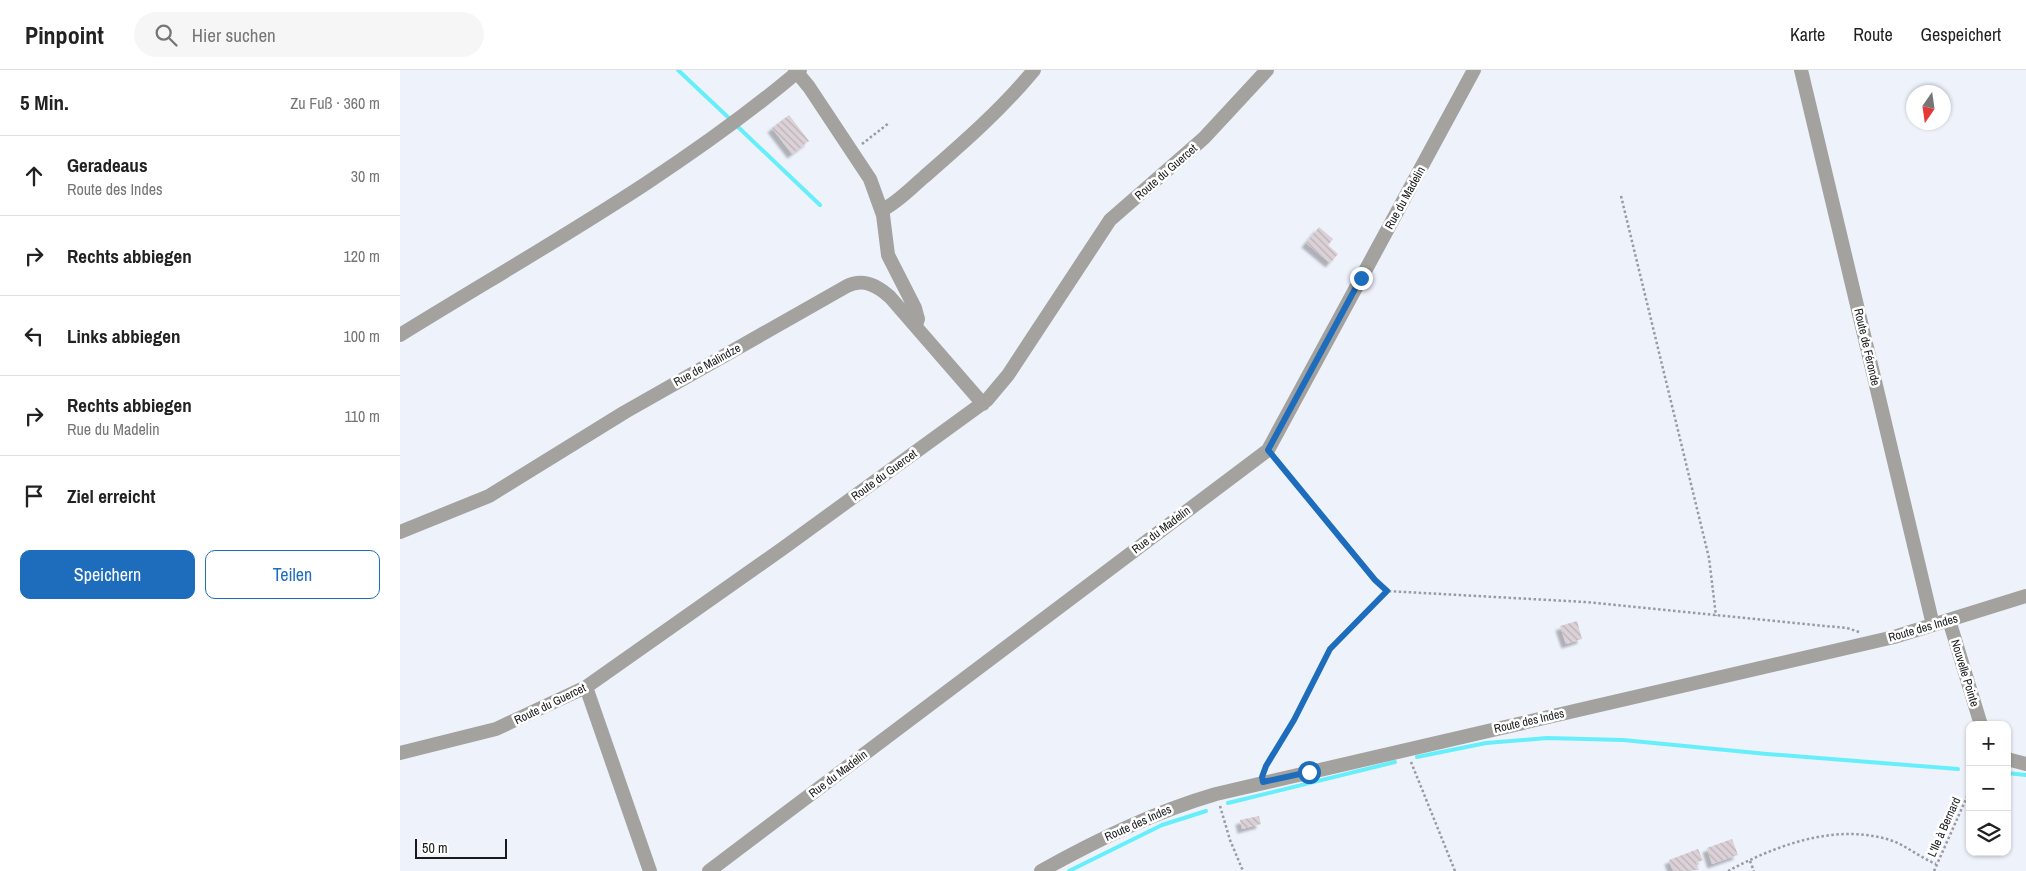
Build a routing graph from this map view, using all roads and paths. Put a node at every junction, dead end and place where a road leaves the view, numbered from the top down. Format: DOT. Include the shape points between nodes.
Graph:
graph roads {
  1 [pos="1034,70"];
  2 [pos="1267,70"];
  3 [pos="1474,70"];
  4 [pos="1801,70"];
  5 [pos="798,71"];
  6 [pos="889,123"];
  7 [pos="853,151"];
  8 [pos="1620,196"];
  9 [pos="882,210"];
  10 [pos="916,325"];
  11 [pos="400,334"];
  12 [pos="983,404"];
  13 [pos="1268,450"];
  14 [pos="400,532"];
  15 [pos="1387,591"];
  16 [pos="2026,596"];
  17 [pos="1716,616"];
  18 [pos="1950,620"];
  19 [pos="1932,625"];
  20 [pos="1875,641"];
  21 [pos="586,687"];
  22 [pos="1980,721"];
  23 [pos="1406,749"];
  24 [pos="400,753"];
  25 [pos="2011,760"];
  26 [pos="2026,764"];
  27 [pos="1263,782"];
  28 [pos="1216,794"];
  29 [pos="1966,799"];
  30 [pos="1750,861"];
  31 [pos="1936,864"];
  32 [pos="650,871"];
  33 [pos="709,871"];
  34 [pos="1041,871"];
  35 [pos="1243,871"];
  36 [pos="1455,871"];
  37 [pos="1728,871"];
  38 [pos="1754,871"];
  39 [pos="1934,871"];
  1 -- 9 [label="street" via="979,129"];
  2 -- 12 [label="street, Route du Guercet" via="1204,138 1110,220 1008,375"];
  3 -- 13 [label="street, Rue du Madelin"];
  4 -- 19 [label="street, Route de Féronde"];
  5 -- 7 [label="street"];
  5 -- 11 [label="street" via="734,122 626,197"];
  6 -- 7 [label="path"];
  7 -- 9 [label="street" via="866,171"];
  8 -- 17 [label="path" via="1709,558"];
  9 -- 10 [label="street" via="888,255 915,308"];
  10 -- 12 [label="street, Rue de Malindze"];
  10 -- 14 [label="street, Rue de Malindze" via="878,287 865,282 851,284 625,412 489,496"];
  12 -- 21 [label="street, Route du Guercet"];
  13 -- 15 [label="path"];
  13 -- 33 [label="street, Rue du Madelin"];
  15 -- 17 [label="path" via="1585,602"];
  15 -- 27 [label="path" via="1330,649 1266,766"];
  16 -- 18 [label="street, Route des Indes"];
  17 -- 20 [label="path" via="1847,628 1866,634"];
  18 -- 19 [label="street, Route des Indes"];
  18 -- 22 [label="street, Nouvelle Pointe"];
  19 -- 20 [label="street, Route des Indes"];
  20 -- 23 [label="street, Route des Indes"];
  21 -- 24 [label="street, Route du Guercet" via="496,729"];
  21 -- 32 [label="street"];
  23 -- 27 [label="street, Route des Indes"];
  23 -- 36 [label="path"];
  25 -- 26 [label="street"];
  27 -- 28 [label="street, Route des Indes"];
  28 -- 34 [label="street, Route des Indes" via="1154,815"];
  28 -- 35 [label="path"];
  29 -- 31 [label="path, L'Ile à Bernard"];
  30 -- 31 [label="path" via="1801,841 1840,834 1890,840"];
  30 -- 37 [label="path"];
  30 -- 38 [label="path"];
  31 -- 39 [label="path, L'Ile à Bernard"];
}
